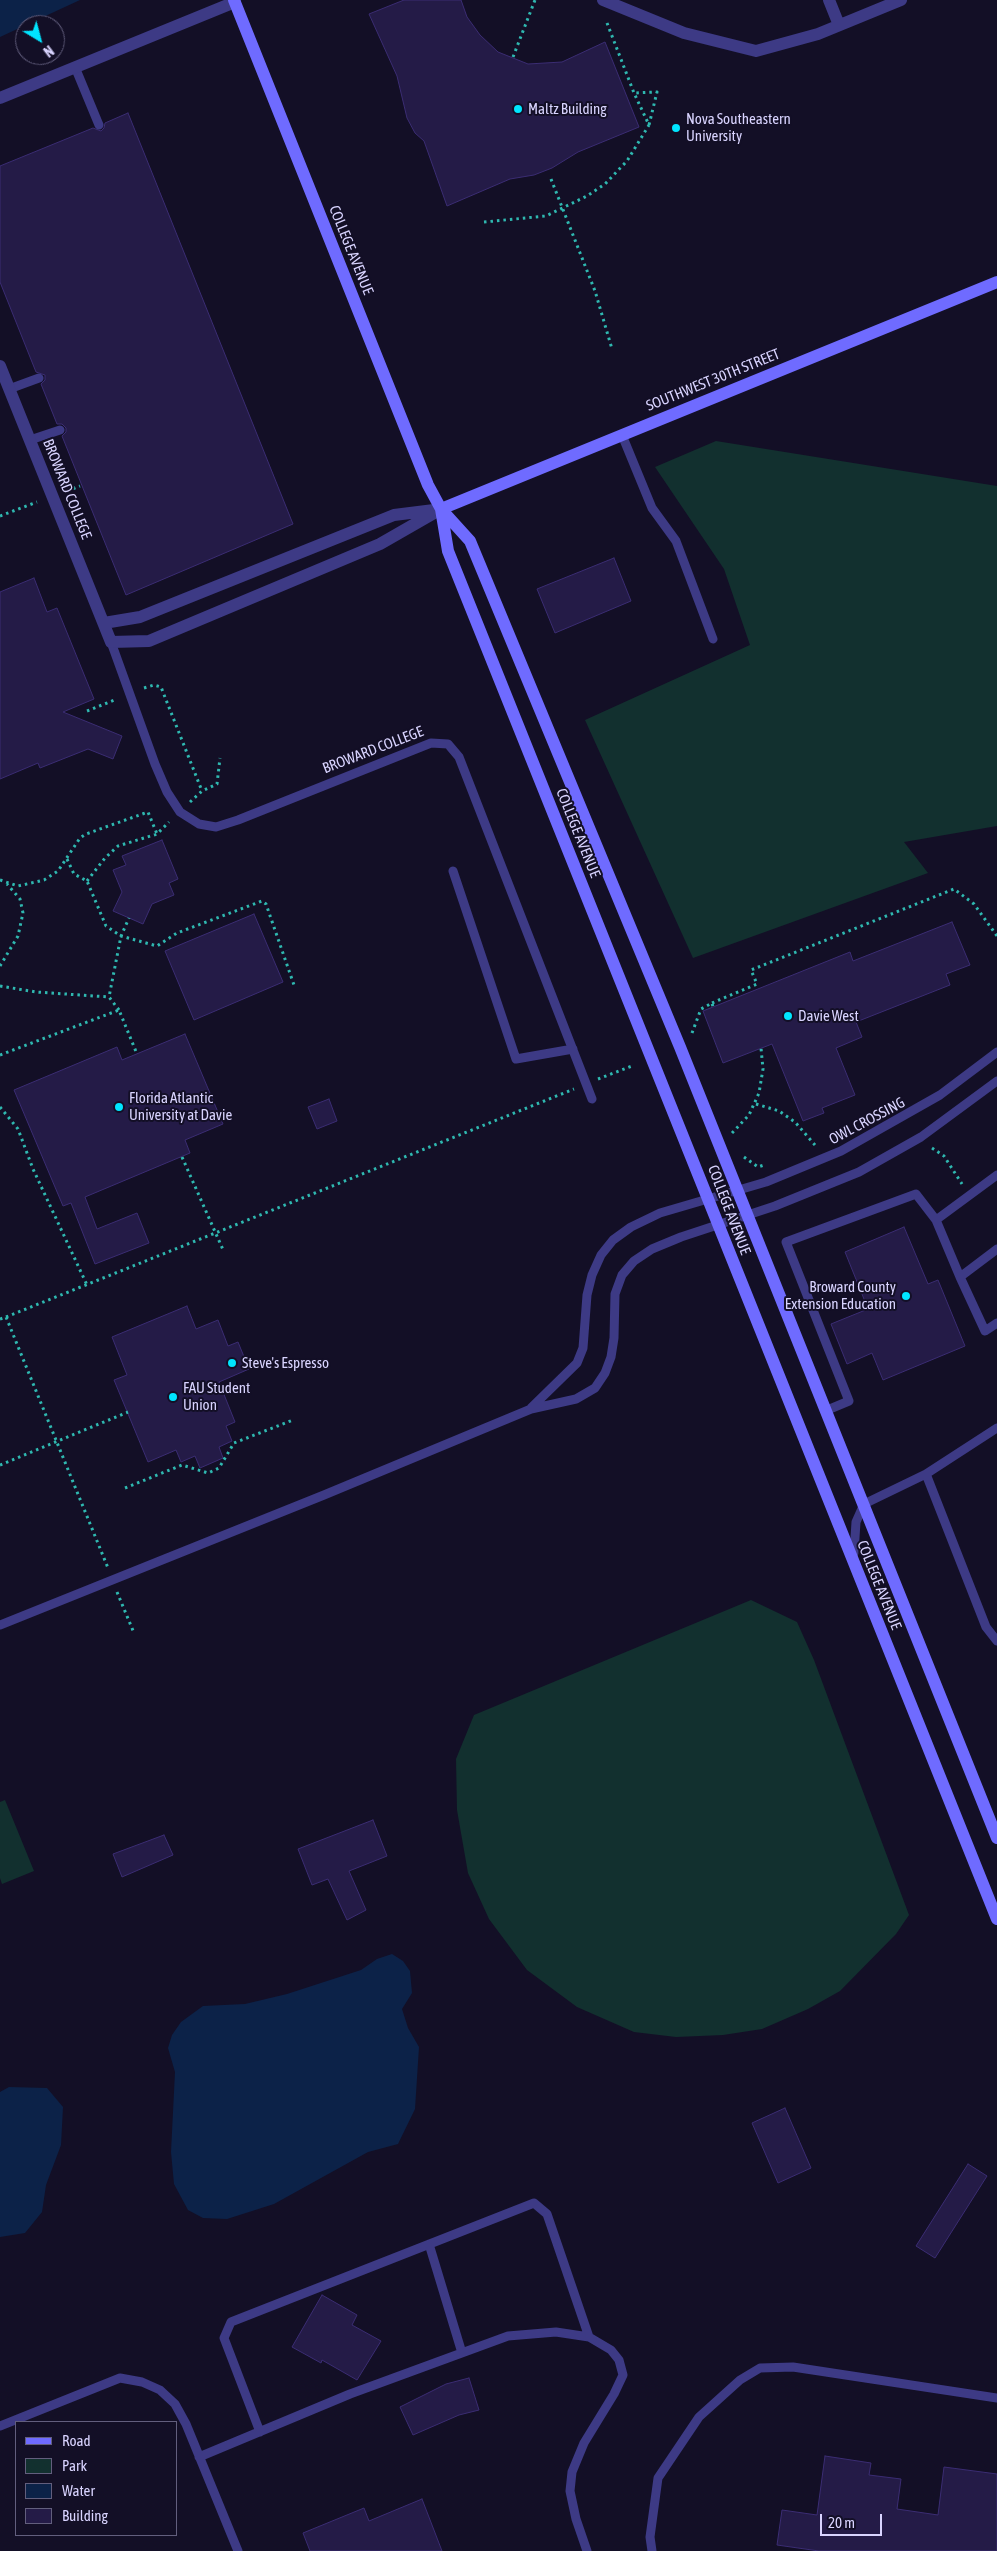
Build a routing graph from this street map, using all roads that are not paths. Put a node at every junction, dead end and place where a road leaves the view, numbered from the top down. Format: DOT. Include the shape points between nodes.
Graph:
graph roads {
  1 [pos="603,0"];
  2 [pos="829,0"];
  3 [pos="902,0"];
  4 [pos="234,1"];
  5 [pos="840,25"];
  6 [pos="75,67"];
  7 [pos="0,98"];
  8 [pos="98,125"];
  9 [pos="997,282"];
  10 [pos="0,366"];
  11 [pos="39,378"];
  12 [pos="9,389"];
  13 [pos="60,430"];
  14 [pos="622,435"];
  15 [pos="30,440"];
  16 [pos="442,509"];
  17 [pos="104,623"];
  18 [pos="712,639"];
  19 [pos="111,642"];
  20 [pos="452,871"];
  21 [pos="573,1049"];
  22 [pos="997,1053"];
  23 [pos="997,1081"];
  24 [pos="592,1099"];
  25 [pos="997,1175"];
  26 [pos="737,1190"];
  27 [pos="707,1199"];
  28 [pos="747,1216"];
  29 [pos="936,1220"];
  30 [pos="717,1226"];
  31 [pos="997,1249"];
  32 [pos="960,1277"];
  33 [pos="997,1323"];
  34 [pos="531,1408"];
  35 [pos="825,1411"];
  36 [pos="997,1428"];
  37 [pos="926,1474"];
  38 [pos="864,1504"];
  39 [pos="856,1571"];
  40 [pos="0,1625"];
  41 [pos="997,1641"];
  42 [pos="997,1838"];
  43 [pos="997,1919"];
  44 [pos="428,2244"];
  45 [pos="589,2337"];
  46 [pos="462,2353"];
  47 [pos="997,2398"];
  48 [pos="0,2426"];
  49 [pos="260,2432"];
  50 [pos="199,2457"];
  51 [pos="238,2551"];
  52 [pos="587,2551"];
  53 [pos="652,2551"];
  1 -- 5 [label="street" via="684,33 756,51"];
  2 -- 5 [label="street"];
  3 -- 5 [label="street"];
  4 -- 6 [label="street"];
  4 -- 16 [label="street, COLLEGE AVENUE" via="428,485"];
  6 -- 7 [label="street"];
  6 -- 8 [label="lane"];
  9 -- 14 [label="street, SOUTHWEST 30TH STREET"];
  10 -- 12 [label="street, BROWARD COLLEGE"];
  11 -- 12 [label="lane"];
  12 -- 15 [label="street, BROWARD COLLEGE"];
  13 -- 15 [label="lane"];
  14 -- 16 [label="street, SOUTHWEST 30TH STREET"];
  14 -- 18 [label="lane" via="652,508 676,541"];
  15 -- 17 [label="street, BROWARD COLLEGE"];
  16 -- 17 [label="street" via="394,516 140,617"];
  16 -- 19 [label="street" via="380,544 149,641"];
  16 -- 26 [label="street, COLLEGE AVENUE" via="470,541"];
  16 -- 27 [label="street, COLLEGE AVENUE" via="448,551"];
  17 -- 19 [label="street, BROWARD COLLEGE"];
  19 -- 21 [label="lane, BROWARD COLLEGE" via="167,792 180,812 199,824 216,827 431,743 448,744 459,757"];
  20 -- 21 [label="lane" via="516,1059"];
  21 -- 24 [label="lane, BROWARD COLLEGE"];
  22 -- 26 [label="lane, OWL CROSSING" via="940,1095 878,1132 807,1166"];
  23 -- 28 [label="lane" via="891,1155 859,1172"];
  25 -- 29 [label="lane"];
  26 -- 27 [label="lane, OWL CROSSING"];
  26 -- 28 [label="street, COLLEGE AVENUE"];
  27 -- 30 [label="street, COLLEGE AVENUE"];
  27 -- 34 [label="lane, OWL CROSSING" via="660,1213 613,1240 601,1255 592,1275 587,1295 583,1348 577,1363"];
  28 -- 30 [label="lane"];
  28 -- 35 [label="street, COLLEGE AVENUE"];
  29 -- 32 [label="lane"];
  29 -- 35 [label="lane" via="916,1194 786,1242 849,1400"];
  30 -- 34 [label="lane" via="652,1249 634,1261 622,1275 615,1294 611,1356 595,1388 576,1399"];
  30 -- 39 [label="street, COLLEGE AVENUE"];
  31 -- 32 [label="lane"];
  32 -- 33 [label="lane" via="985,1331"];
  34 -- 40 [label="lane"];
  35 -- 38 [label="street, COLLEGE AVENUE"];
  36 -- 37 [label="lane"];
  37 -- 38 [label="lane"];
  37 -- 41 [label="lane" via="986,1627"];
  38 -- 39 [label="lane" via="856,1522 853,1545"];
  38 -- 42 [label="street, COLLEGE AVENUE"];
  39 -- 43 [label="street, COLLEGE AVENUE"];
  44 -- 45 [label="lane" via="534,2203 547,2214"];
  44 -- 46 [label="lane"];
  44 -- 49 [label="lane" via="231,2322 224,2338"];
  45 -- 46 [label="lane" via="556,2332 508,2336"];
  45 -- 52 [label="lane" via="611,2350 619,2360 623,2375 584,2443 572,2472 570,2491"];
  46 -- 49 [label="lane" via="350,2394"];
  47 -- 53 [label="lane" via="792,2367 760,2368 740,2380 699,2417 658,2478 650,2537"];
  48 -- 50 [label="lane" via="120,2378 160,2390 175,2404"];
  49 -- 50 [label="lane"];
  50 -- 51 [label="lane"];
}
